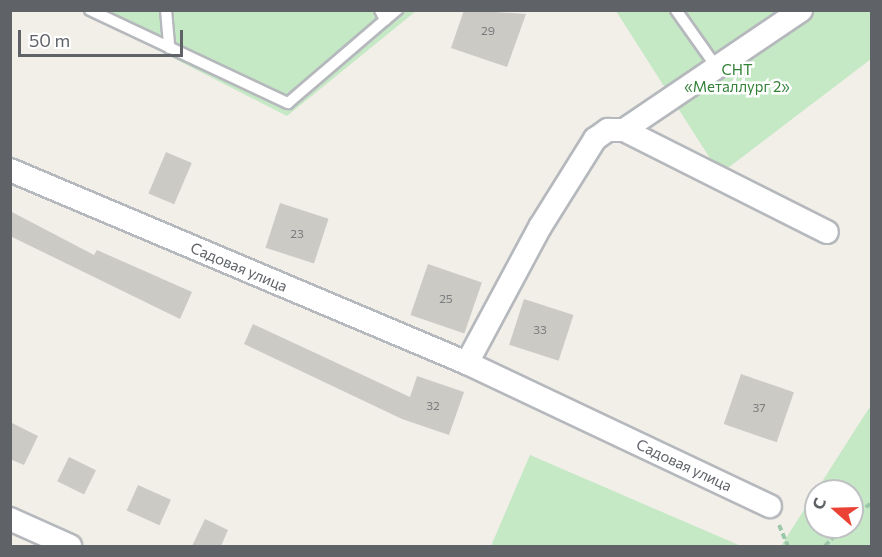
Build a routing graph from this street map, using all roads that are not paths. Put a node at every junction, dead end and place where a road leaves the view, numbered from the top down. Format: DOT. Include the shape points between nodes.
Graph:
graph roads {
  1 [pos="90,10"];
  2 [pos="166,10"];
  3 [pos="397,10"];
  4 [pos="676,10"];
  5 [pos="801,10"];
  6 [pos="382,15"];
  7 [pos="169,48"];
  8 [pos="718,71"];
  9 [pos="624,130"];
  10 [pos="10,170"];
  11 [pos="827,232"];
  12 [pos="467,363"];
  13 [pos="770,506"];
  14 [pos="10,519"];
  15 [pos="70,546"];
  1 -- 7 [label="lane"];
  2 -- 7 [label="lane"];
  3 -- 6 [label="lane"];
  4 -- 8 [label="lane"];
  5 -- 8 [label="street"];
  6 -- 7 [label="lane" via="288,103"];
  8 -- 9 [label="street"];
  9 -- 11 [label="street"];
  9 -- 12 [label="street" via="608,130 595,139"];
  10 -- 12 [label="street, Садовая улица"];
  12 -- 13 [label="street, Садовая улица"];
  14 -- 15 [label="street"];
}
